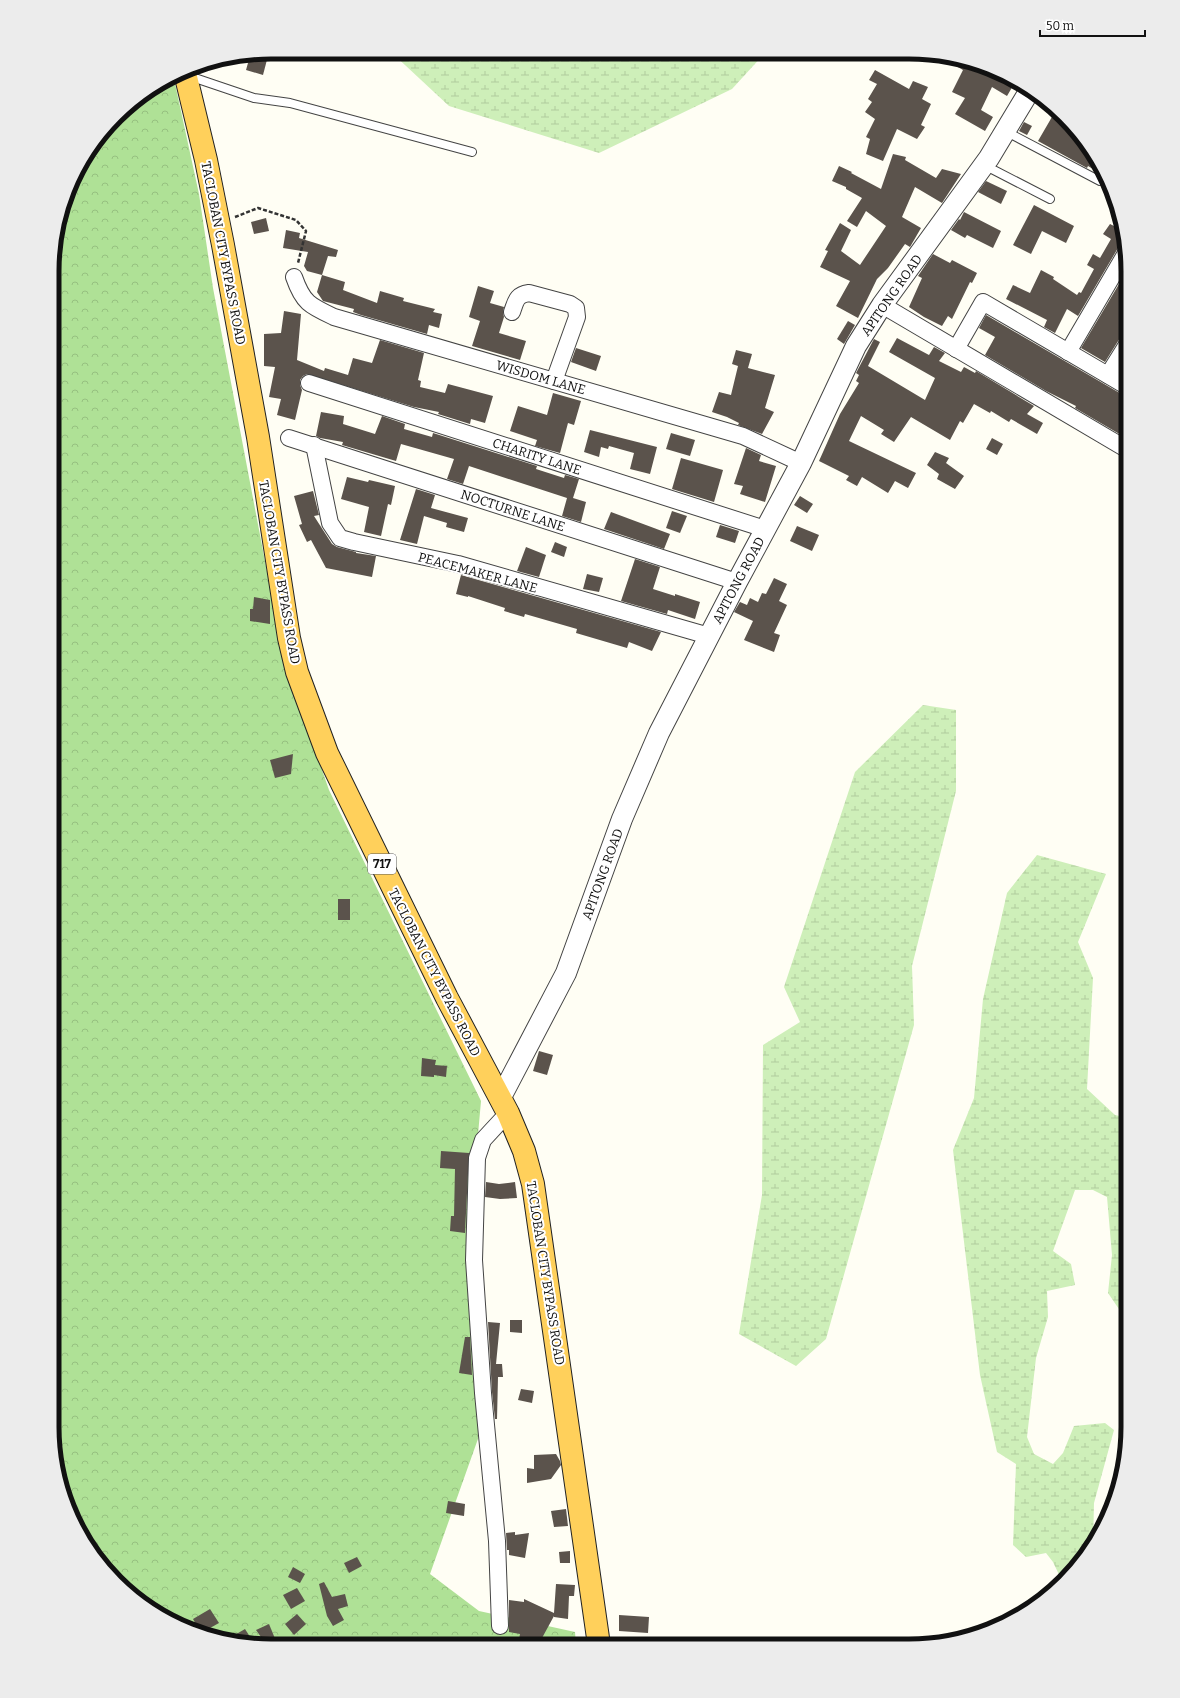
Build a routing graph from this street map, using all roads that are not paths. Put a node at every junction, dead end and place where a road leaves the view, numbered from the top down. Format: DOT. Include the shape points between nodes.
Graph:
graph roads {
  1 [pos="189,75"];
  2 [pos="186,77"];
  3 [pos="1027,95"];
  4 [pos="1005,131"];
  5 [pos="472,152"];
  6 [pos="984,166"];
  7 [pos="1100,181"];
  8 [pos="1050,199"];
  9 [pos="1121,262"];
  10 [pos="294,278"];
  11 [pos="882,305"];
  12 [pos="512,312"];
  13 [pos="956,349"];
  14 [pos="1068,352"];
  15 [pos="1121,354"];
  16 [pos="1108,375"];
  17 [pos="554,381"];
  18 [pos="1121,383"];
  19 [pos="309,384"];
  20 [pos="289,438"];
  21 [pos="314,445"];
  22 [pos="1121,446"];
  23 [pos="801,463"];
  24 [pos="765,529"];
  25 [pos="737,582"];
  26 [pos="709,636"];
  27 [pos="504,1106"];
  28 [pos="500,1626"];
  29 [pos="598,1639"];
  1 -- 5 [label="lane" via="254,98 290,103"];
  2 -- 27 [label="highway, TACLOBAN CITY BYPASS ROAD / 717" via="219,223 258,437 289,638 297,672 327,753 447,998"];
  3 -- 4 [label="street, APITONG ROAD"];
  4 -- 6 [label="street, APITONG ROAD"];
  4 -- 7 [label="lane"];
  6 -- 8 [label="lane"];
  6 -- 11 [label="street, APITONG ROAD"];
  9 -- 14 [label="street"];
  10 -- 17 [label="street, WISDOM LANE" via="300,295 314,308 334,317"];
  11 -- 13 [label="street"];
  11 -- 23 [label="street, APITONG ROAD" via="856,346"];
  12 -- 17 [label="street" via="517,298 529,293 576,308 577,316"];
  13 -- 14 [label="street" via="983,302"];
  13 -- 22 [label="street"];
  14 -- 16 [label="street"];
  15 -- 16 [label="street"];
  16 -- 18 [label="street"];
  17 -- 23 [label="street, WISDOM LANE" via="743,436"];
  19 -- 24 [label="street, CHARITY LANE"];
  20 -- 21 [label="street, NOCTURNE LANE"];
  21 -- 25 [label="street, NOCTURNE LANE"];
  21 -- 26 [label="street, PEACEMAKER LANE" via="330,523 340,538 458,564"];
  23 -- 24 [label="street, APITONG ROAD"];
  24 -- 25 [label="street, APITONG ROAD"];
  25 -- 26 [label="street, APITONG ROAD"];
  26 -- 27 [label="street, APITONG ROAD" via="659,733 625,812 566,973"];
  27 -- 28 [label="street" via="483,1140 477,1158 474,1260 497,1541"];
  27 -- 29 [label="highway, TACLOBAN CITY BYPASS ROAD / 717" via="524,1151 534,1184"];
}
